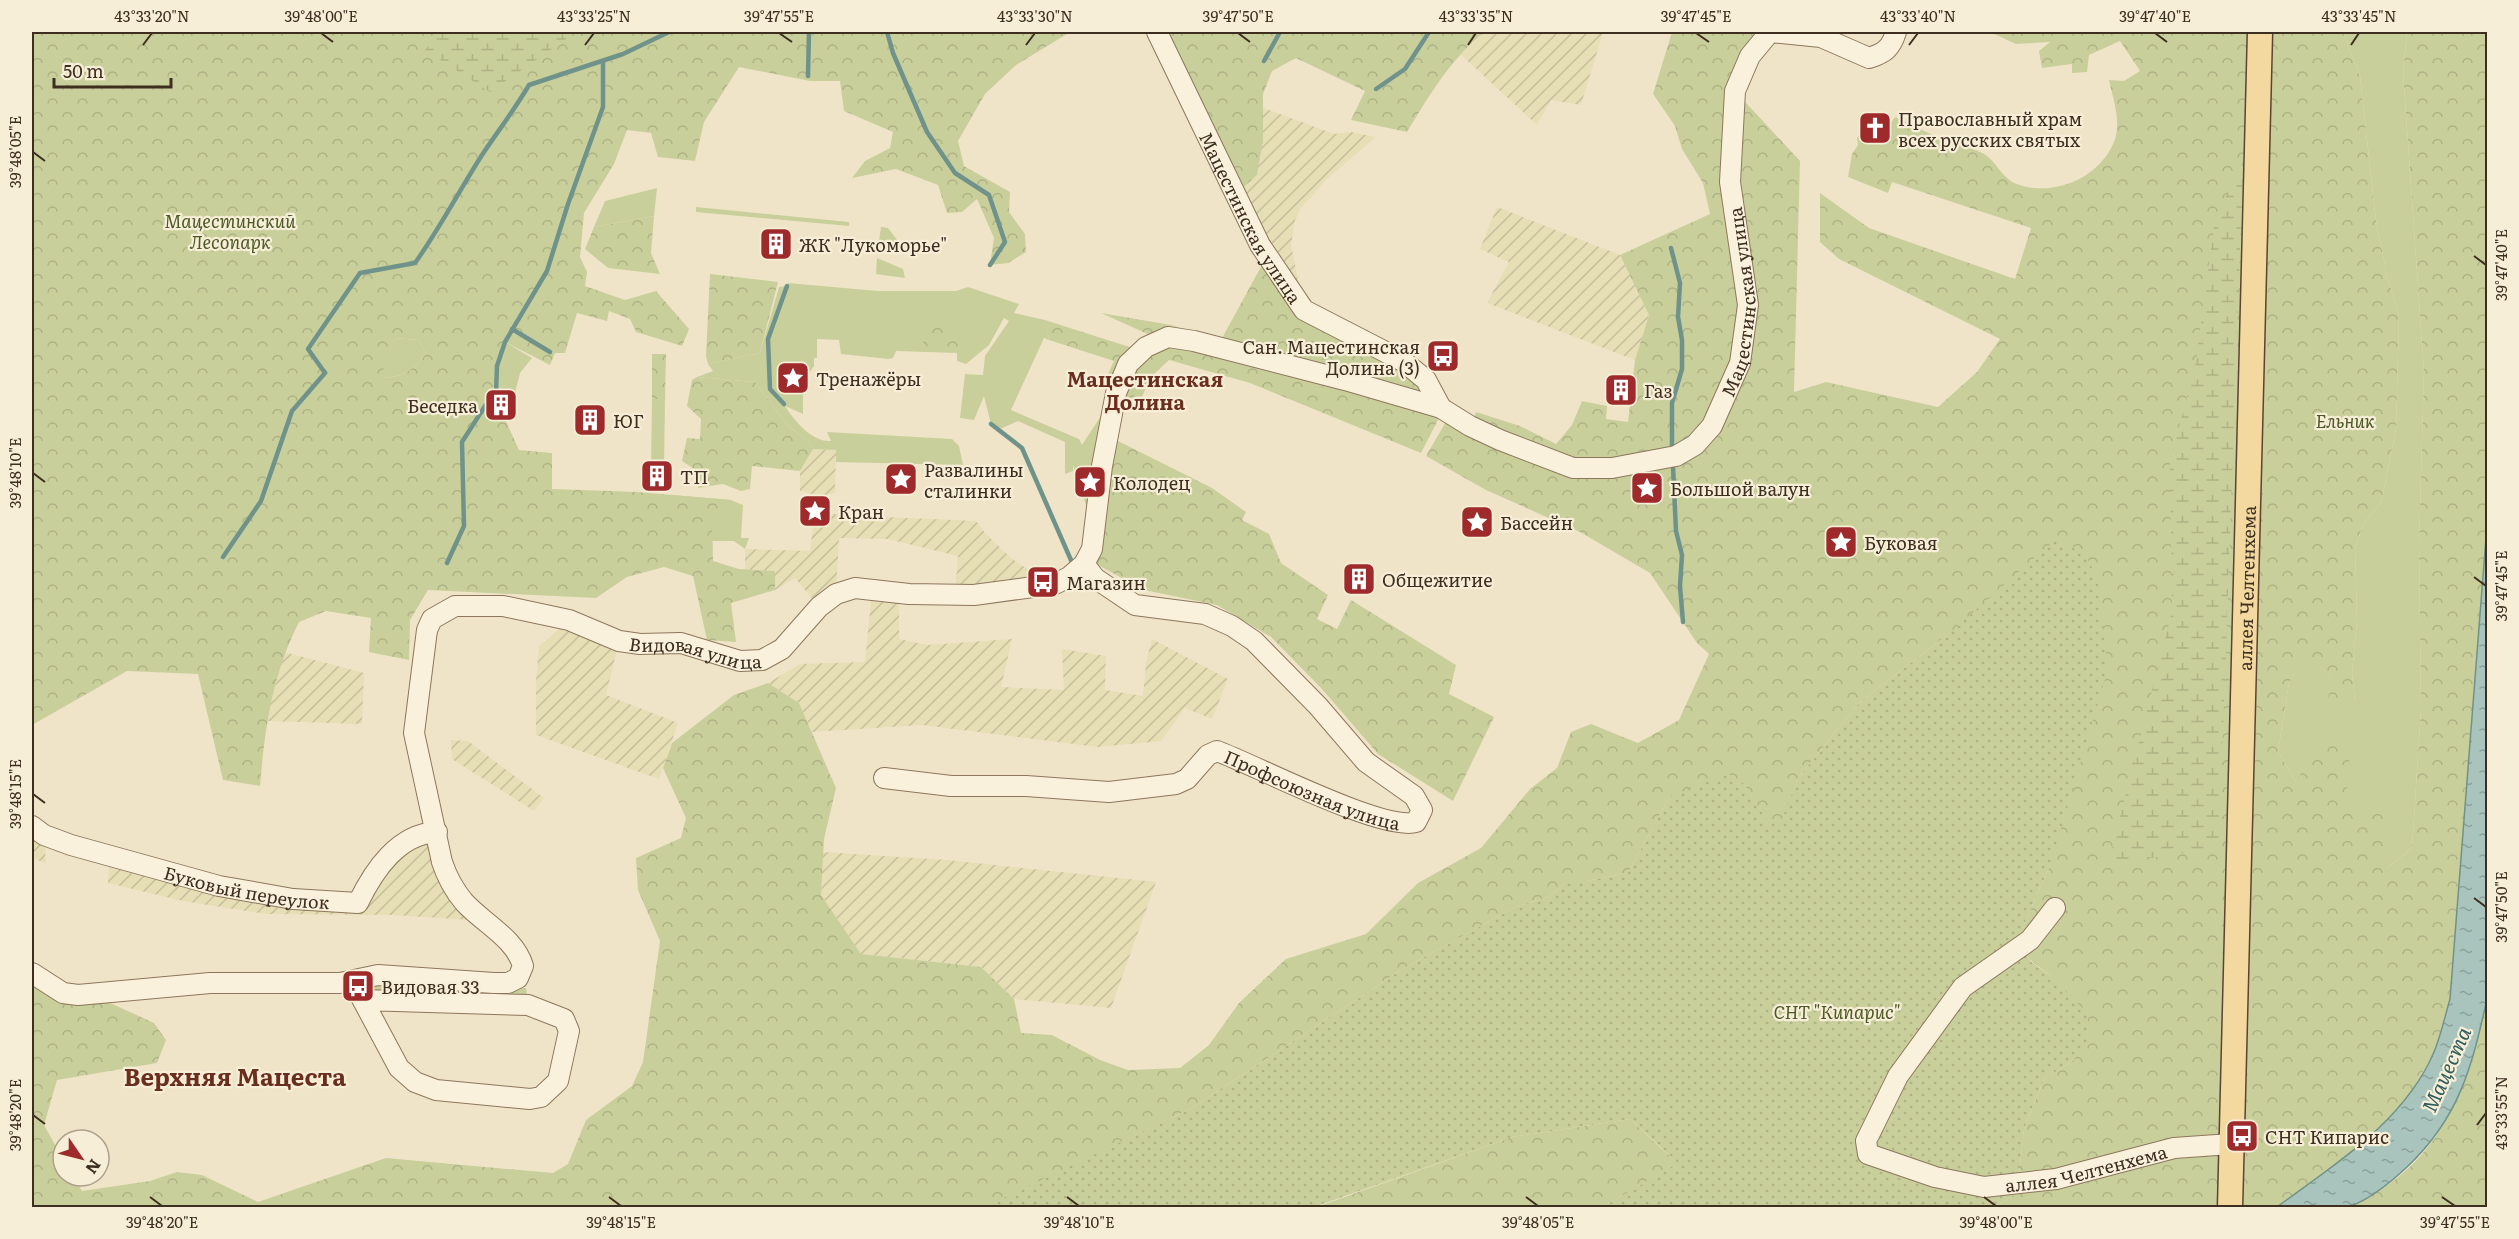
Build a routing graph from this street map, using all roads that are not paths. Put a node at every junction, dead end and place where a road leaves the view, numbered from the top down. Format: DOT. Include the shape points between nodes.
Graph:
graph roads {
  1 [pos="1157,32"];
  2 [pos="1896,32"];
  3 [pos="2260,32"];
  4 [pos="1441,408"];
  5 [pos="1084,564"];
  6 [pos="884,778"];
  7 [pos="32,826"];
  8 [pos="437,832"];
  9 [pos="2055,908"];
  10 [pos="32,973"];
  11 [pos="353,982"];
  12 [pos="363,1000"];
  13 [pos="2231,1144"];
  14 [pos="2230,1202"];
  1 -- 4 [label="street, Мацестинская улица" via="1260,245 1304,310 1403,361 1426,380"];
  2 -- 4 [label="street, Мацестинская улица" via="1884,54 1869,58 1821,37 1770,32 1750,56 1735,91 1730,182 1748,305 1740,363 1712,426 1695,445 1676,456 1650,463 1573,468 1490,435"];
  3 -- 13 [label="main road, аллея Челтенхема"];
  4 -- 5 [label="street, Мацестинская улица" via="1168,337 1146,347 1128,364 1116,393 1092,549"];
  5 -- 6 [label="street, Профсоюзная улица" via="1095,578 1135,605 1205,614 1254,641 1366,762 1414,796 1422,810 1416,822 1408,825 1357,810 1217,751 1208,754 1187,779 1176,784 1109,792 951,786"];
  5 -- 8 [label="street, Видовая улица" via="1054,584 974,595 855,588 836,594 819,607 782,649 762,660 740,661 681,643 619,641 569,620 502,606 455,606 432,619 416,707 414,733"];
  7 -- 8 [label="street, Буковый переулок" via="70,845 219,886 293,899 358,903 369,879 396,848 418,834"];
  8 -- 11 [label="street, Видовая улица" via="442,862 455,890 516,950 523,966 518,978 508,982 378,975"];
  9 -- 13 [label="street, аллея Челтенхема" via="2030,939 1963,987 1898,1077 1866,1141 1868,1154 1935,1177 1984,1187 2056,1179 2174,1148"];
  10 -- 11 [label="street" via="63,993 78,995 210,983"];
  11 -- 12 [label="street"];
  12 -- 12 [label="street" via="528,1005 551,1013 564,1019 569,1031 558,1081 541,1097 530,1100 425,1087 399,1068"];
  13 -- 14 [label="main road, аллея Челтенхема"];
}
